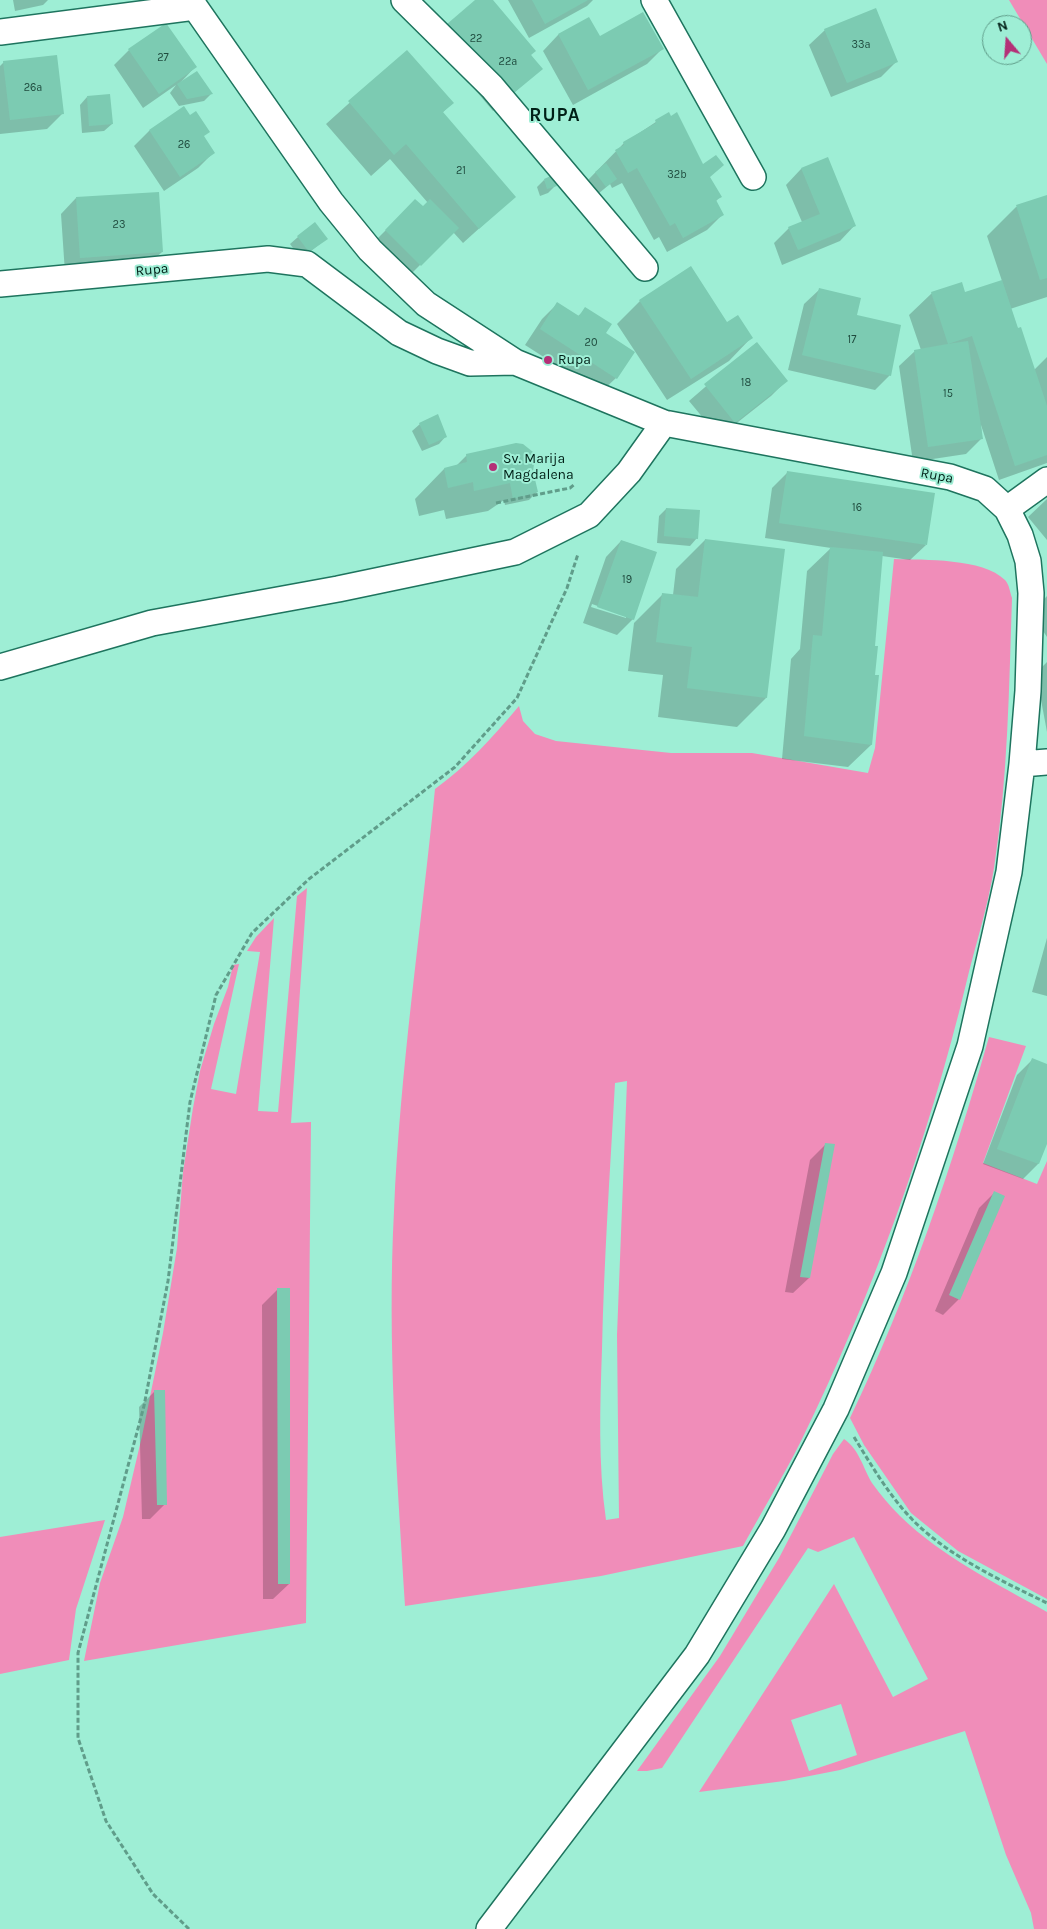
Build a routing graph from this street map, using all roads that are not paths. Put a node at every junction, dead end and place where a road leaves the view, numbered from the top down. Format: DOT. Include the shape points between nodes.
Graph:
graph roads {
  1 [pos="404,0"];
  2 [pos="654,0"];
  3 [pos="193,4"];
  4 [pos="0,32"];
  5 [pos="753,177"];
  6 [pos="645,268"];
  7 [pos="0,284"];
  8 [pos="515,362"];
  9 [pos="664,424"];
  10 [pos="1047,480"];
  11 [pos="1007,509"];
  12 [pos="0,667"];
  13 [pos="1047,762"];
  14 [pos="1022,764"];
  15 [pos="489,1929"];
  1 -- 6 [label="street" via="492,87"];
  2 -- 5 [label="street"];
  3 -- 4 [label="street, Rupa"];
  3 -- 8 [label="street, Rupa" via="331,202 370,250 426,304"];
  7 -- 8 [label="street, Rupa" via="268,259 307,264 398,333 470,363"];
  8 -- 9 [label="street, Rupa"];
  9 -- 11 [label="street, Rupa" via="950,477 984,489"];
  9 -- 12 [label="street" via="629,472 589,515 514,552 152,624"];
  10 -- 11 [label="street"];
  11 -- 14 [label="street, Rupa" via="1028,561 1031,594"];
  13 -- 14 [label="street"];
  14 -- 15 [label="street, Rupa" via="1010,872 970,1046 894,1273 836,1409 774,1529 697,1655"];
}
